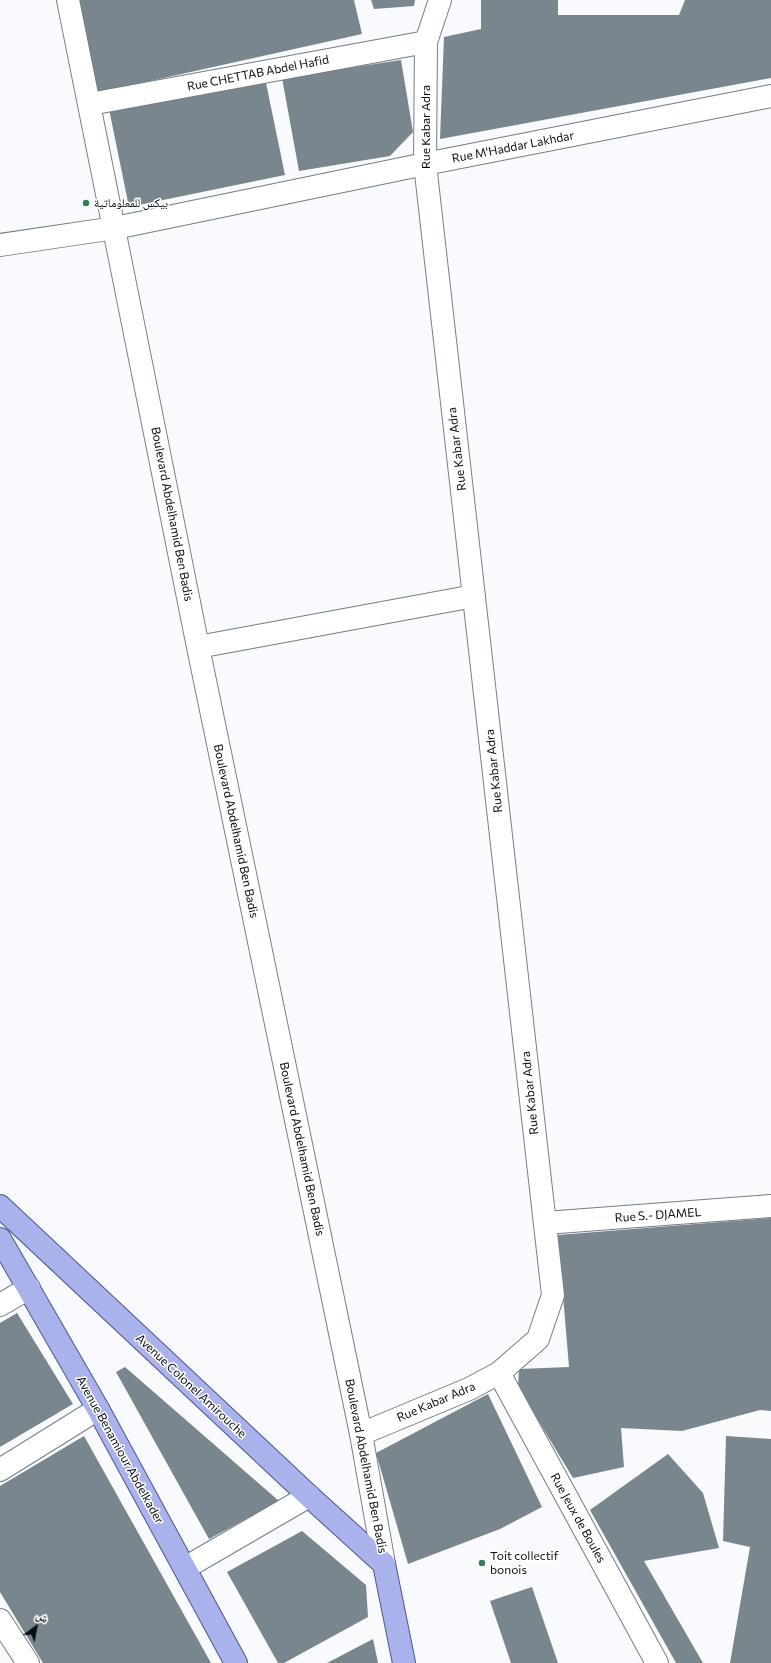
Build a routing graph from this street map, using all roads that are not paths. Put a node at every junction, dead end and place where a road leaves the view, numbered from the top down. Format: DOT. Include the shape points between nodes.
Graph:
graph roads {
  1 [pos="68,0"];
  2 [pos="440,0"];
  3 [pos="426,42"];
  4 [pos="771,96"];
  5 [pos="90,104"];
  6 [pos="425,164"];
  7 [pos="115,228"];
  8 [pos="0,245"];
  9 [pos="474,596"];
  10 [pos="198,646"];
  11 [pos="0,1206"];
  12 [pos="771,1206"];
  13 [pos="545,1223"];
  14 [pos="0,1238"];
  15 [pos="29,1288"];
  16 [pos="0,1305"];
  17 [pos="499,1373"];
  18 [pos="98,1409"];
  19 [pos="361,1434"];
  20 [pos="0,1470"];
  21 [pos="309,1496"];
  22 [pos="384,1564"];
  23 [pos="185,1568"];
  24 [pos="0,1620"];
  25 [pos="28,1663"];
  26 [pos="236,1663"];
  27 [pos="404,1663"];
  28 [pos="657,1663"];
  1 -- 5 [label="street, Boulevard Abdelhamid Ben Badis"];
  2 -- 3 [label="street, Rue Kabar Adra"];
  3 -- 5 [label="street, Rue CHETTAB Abdel Hafid"];
  3 -- 6 [label="street, Rue Kabar Adra"];
  4 -- 6 [label="street, Rue M'Haddar Lakhdar"];
  5 -- 7 [label="street, Boulevard Abdelhamid Ben Badis"];
  6 -- 7 [label="street, Rue M'Haddar Lakhdar"];
  6 -- 9 [label="street, Rue Kabar Adra"];
  7 -- 8 [label="street, Rue M'Haddar Lakhdar"];
  7 -- 10 [label="street, Boulevard Abdelhamid Ben Badis"];
  9 -- 10 [label="street"];
  9 -- 13 [label="street, Rue Kabar Adra"];
  10 -- 19 [label="street, Boulevard Abdelhamid Ben Badis"];
  11 -- 21 [label="main road, Avenue Colonel Amirouche"];
  12 -- 13 [label="street, Rue S.- DJAMEL"];
  13 -- 17 [label="street, Rue Kabar Adra" via="553,1295 538,1339"];
  14 -- 15 [label="main road, Avenue Benamiour Abdelkader"];
  15 -- 16 [label="street"];
  15 -- 18 [label="main road, Avenue Benamiour Abdelkader"];
  17 -- 19 [label="street, Rue Kabar Adra" via="468,1389"];
  17 -- 28 [label="street, Rue Jeux de Boules"];
  18 -- 20 [label="street"];
  18 -- 23 [label="main road, Avenue Benamiour Abdelkader"];
  19 -- 22 [label="street, Boulevard Abdelhamid Ben Badis"];
  21 -- 22 [label="main road, Avenue Colonel Amirouche"];
  21 -- 23 [label="street"];
  22 -- 27 [label="main road, Boulevard Abdelhamid Ben Badis"];
  23 -- 26 [label="main road, Avenue Benamiour Abdelkader"];
  24 -- 25 [label="street"];
}
